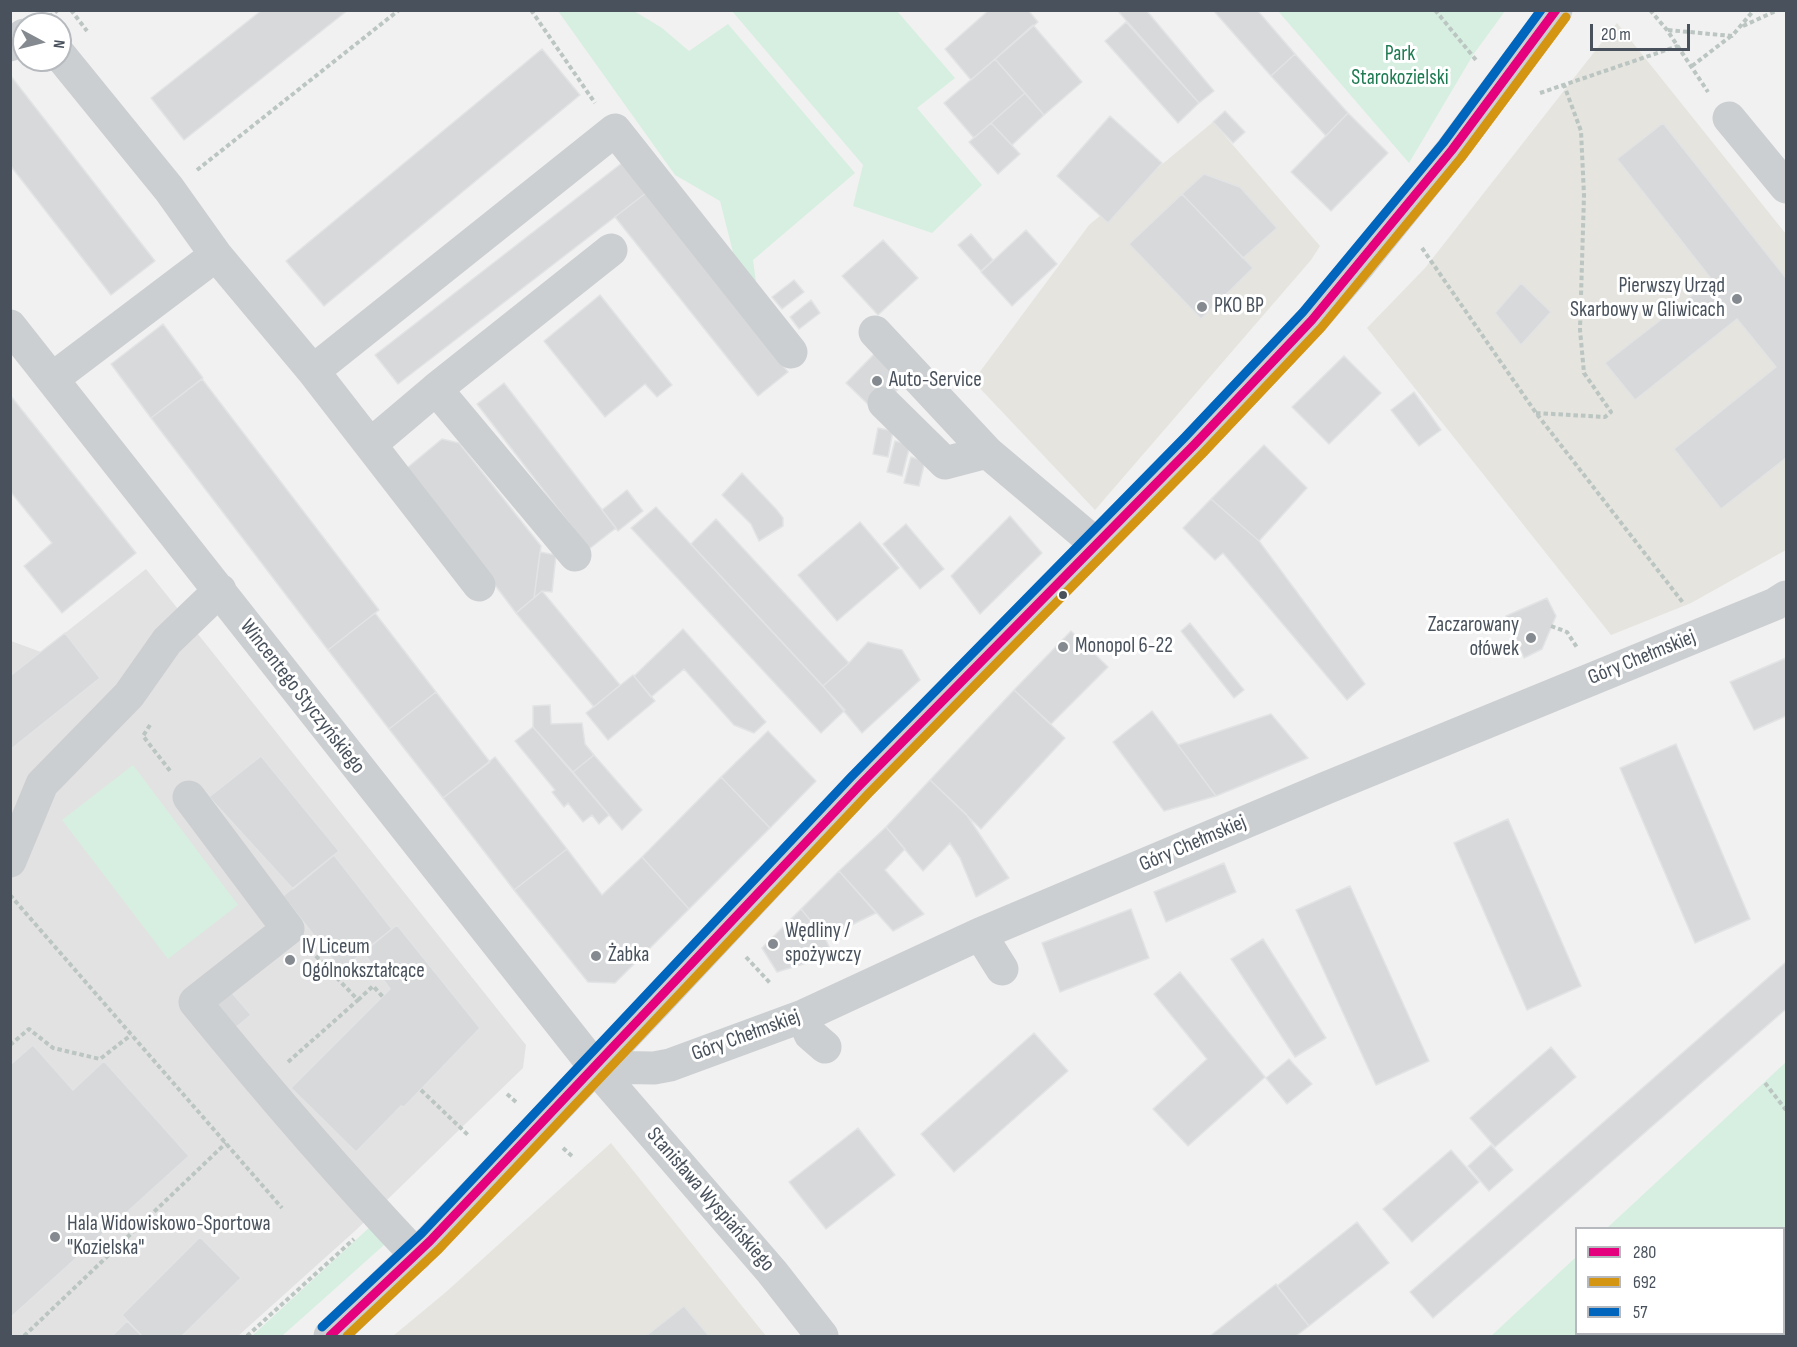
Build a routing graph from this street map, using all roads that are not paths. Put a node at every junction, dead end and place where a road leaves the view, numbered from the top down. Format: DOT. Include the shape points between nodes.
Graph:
graph roads {
  1 [pos="1556,10"];
  2 [pos="72,70"];
  3 [pos="1729,118"];
  4 [pos="1786,187"];
  5 [pos="610,250"];
  6 [pos="216,255"];
  7 [pos="10,326"];
  8 [pos="875,332"];
  9 [pos="792,352"];
  10 [pos="314,371"];
  11 [pos="52,379"];
  12 [pos="436,389"];
  13 [pos="884,403"];
  14 [pos="371,444"];
  15 [pos="987,452"];
  16 [pos="1096,544"];
  17 [pos="575,555"];
  18 [pos="479,585"];
  19 [pos="220,590"];
  20 [pos="1786,597"];
  21 [pos="189,797"];
  22 [pos="10,861"];
  23 [pos="980,934"];
  24 [pos="1002,969"];
  25 [pos="803,1016"];
  26 [pos="825,1047"];
  27 [pos="595,1066"];
  28 [pos="416,1255"];
  29 [pos="330,1336"];
  30 [pos="822,1336"];
  1 -- 16 [label="street" via="1452,150 1312,320"];
  2 -- 6 [label="street" via="169,189"];
  3 -- 4 [label="street"];
  5 -- 12 [label="street"];
  6 -- 10 [label="street"];
  6 -- 11 [label="street"];
  7 -- 11 [label="street, Wincentego Styczyńskiego"];
  8 -- 15 [label="street"];
  9 -- 10 [label="street" via="615,130"];
  10 -- 14 [label="street"];
  11 -- 19 [label="street, Wincentego Styczyńskiego"];
  12 -- 14 [label="street"];
  12 -- 17 [label="street"];
  13 -- 15 [label="street" via="945,463"];
  14 -- 18 [label="street"];
  15 -- 16 [label="street"];
  16 -- 27 [label="street" via="855,790"];
  19 -- 22 [label="street" via="167,641 129,695 42,784"];
  19 -- 27 [label="street, Wincentego Styczyńskiego"];
  20 -- 23 [label="street, Góry Chełmskiej"];
  21 -- 28 [label="street" via="288,929 195,1002 262,1084"];
  23 -- 24 [label="street"];
  23 -- 25 [label="street, Góry Chełmskiej"];
  25 -- 26 [label="street" via="810,1034"];
  25 -- 27 [label="street, Góry Chełmskiej" via="670,1065"];
  27 -- 28 [label="street"];
  27 -- 30 [label="street, Stanisława Wyspiańskiego"];
  28 -- 29 [label="street"];
}
